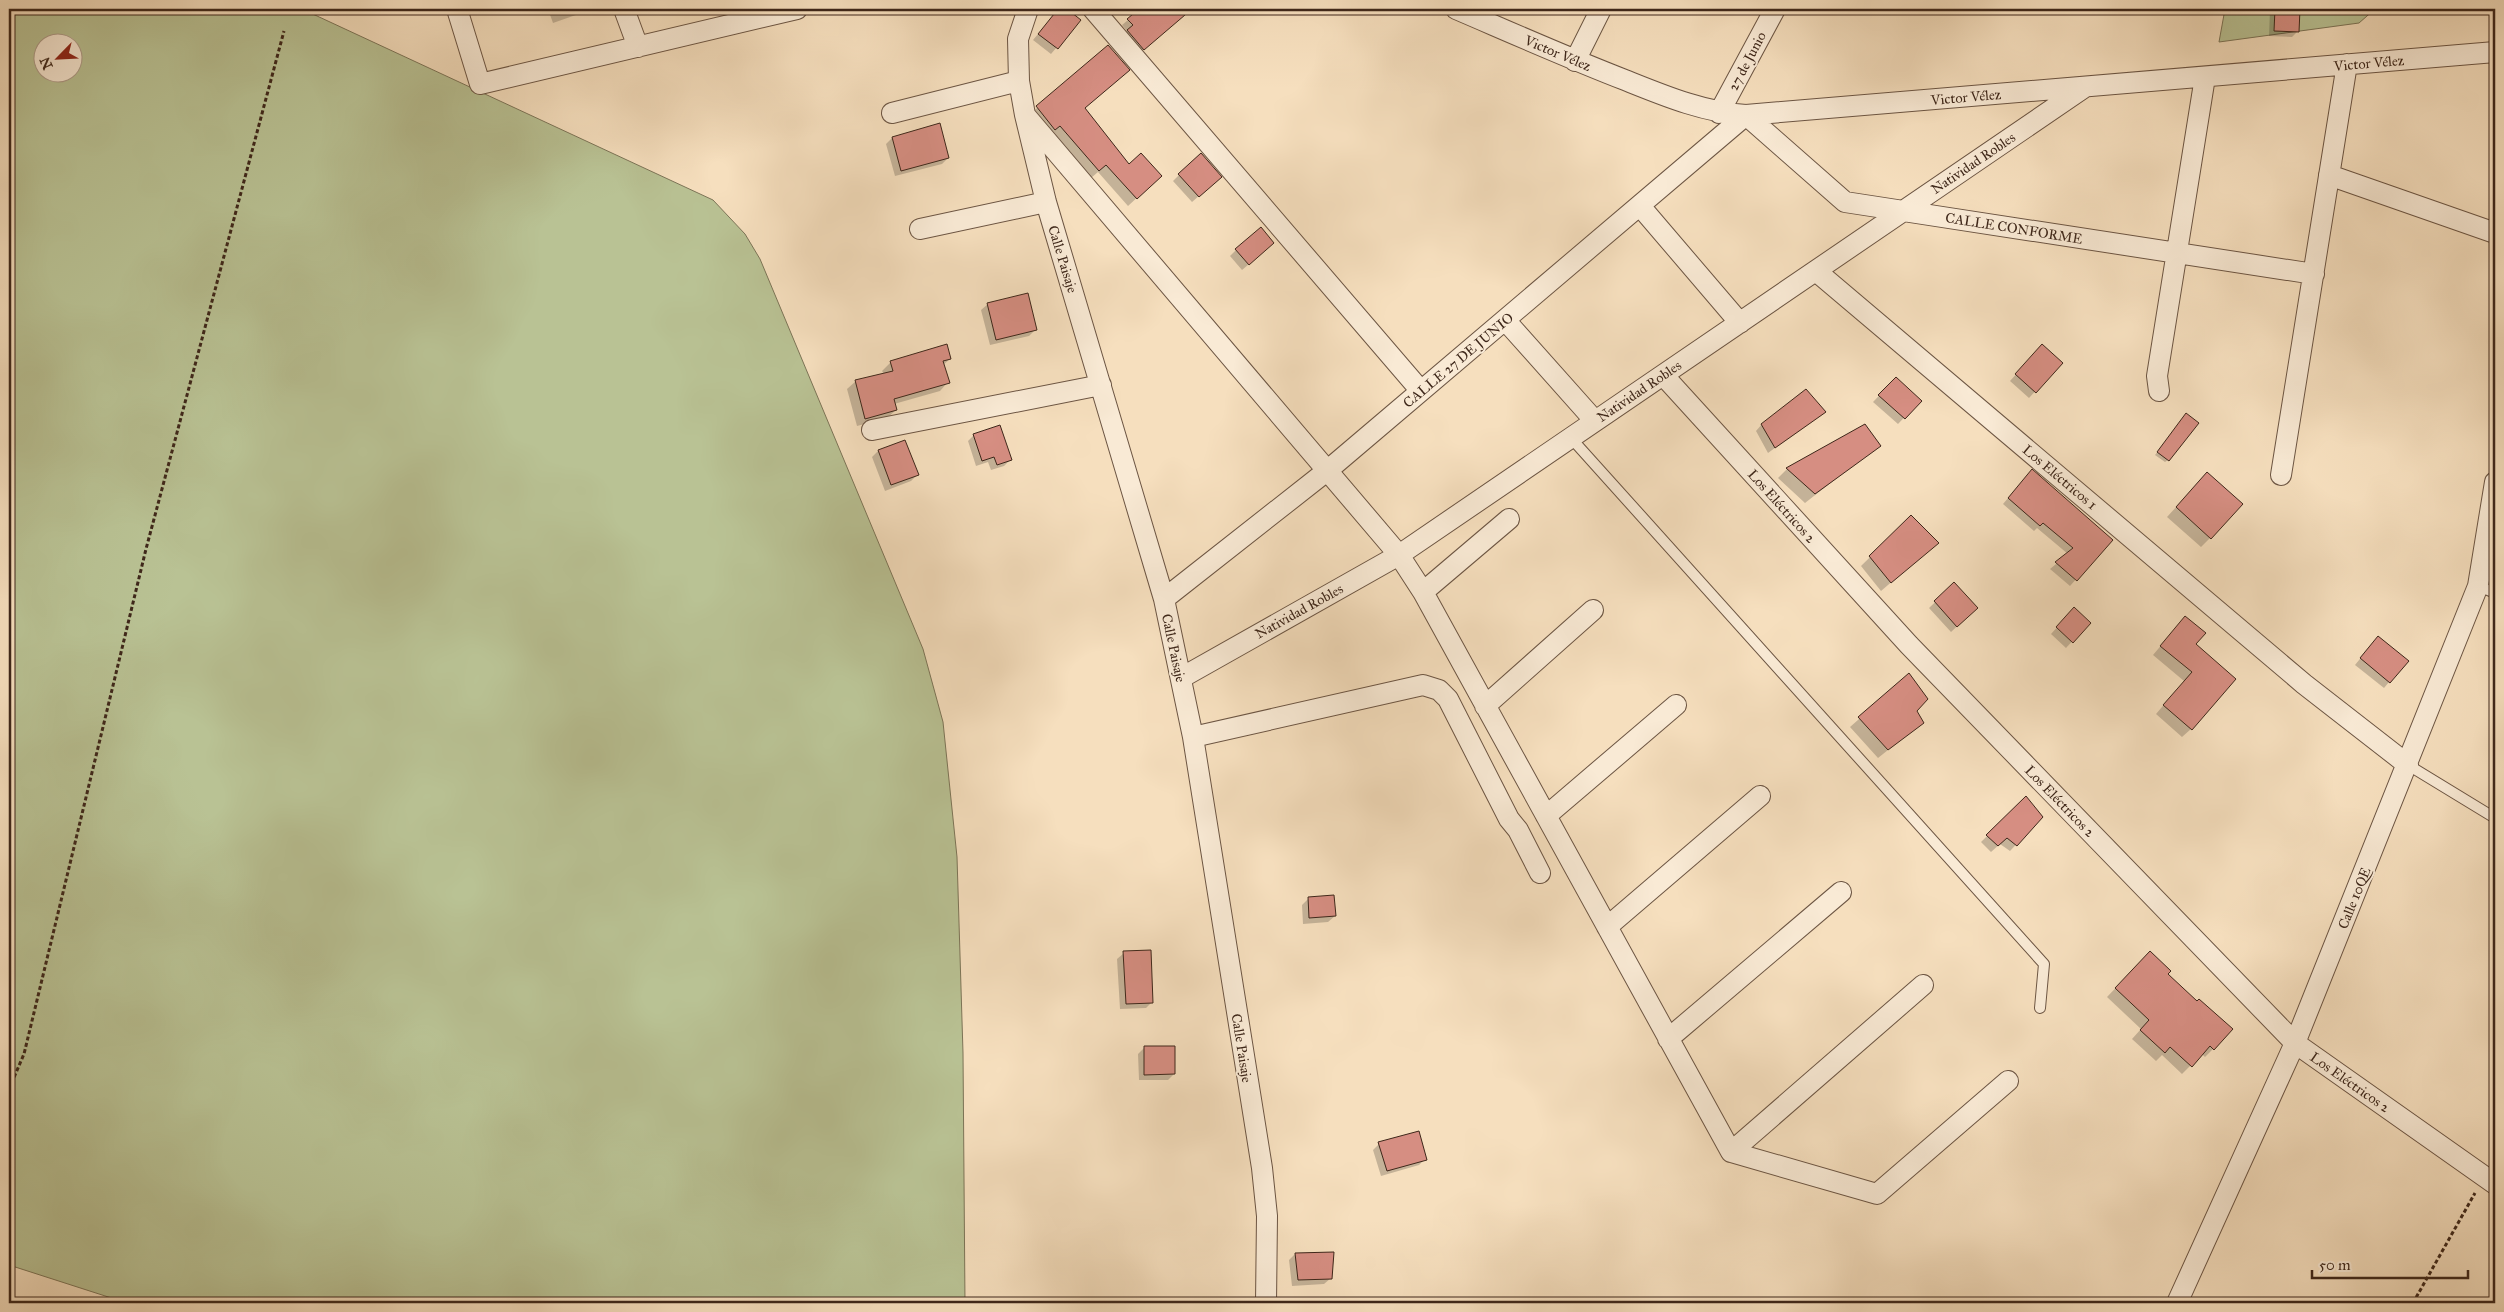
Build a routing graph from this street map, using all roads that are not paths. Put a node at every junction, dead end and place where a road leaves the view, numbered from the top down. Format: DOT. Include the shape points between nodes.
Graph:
graph roads {
  1 [pos="457,9"];
  2 [pos="624,9"];
  3 [pos="797,9"];
  4 [pos="1028,9"];
  5 [pos="1093,9"];
  6 [pos="1456,9"];
  7 [pos="1601,9"];
  8 [pos="1775,9"];
  9 [pos="761,13"];
  10 [pos="638,47"];
  11 [pos="2495,52"];
  12 [pos="1575,61"];
  13 [pos="2347,64"];
  14 [pos="2205,76"];
  15 [pos="1019,81"];
  16 [pos="2085,87"];
  17 [pos="892,113"];
  18 [pos="1719,113"];
  19 [pos="1026,115"];
  20 [pos="1746,115"];
  21 [pos="2329,175"];
  22 [pos="1046,202"];
  23 [pos="1640,206"];
  24 [pos="1904,210"];
  25 [pos="920,229"];
  26 [pos="2495,233"];
  27 [pos="2177,253"];
  28 [pos="1816,271"];
  29 [pos="2314,274"];
  30 [pos="1505,320"];
  31 [pos="1740,322"];
  32 [pos="1663,375"];
  33 [pos="1101,385"];
  34 [pos="1421,391"];
  35 [pos="2159,391"];
  36 [pos="1595,421"];
  37 [pos="872,430"];
  38 [pos="1571,438"];
  39 [pos="1328,470"];
  40 [pos="2281,475"];
  41 [pos="2495,482"];
  42 [pos="1509,519"];
  43 [pos="1399,555"];
  44 [pos="2487,590"];
  45 [pos="1423,592"];
  46 [pos="1164,599"];
  47 [pos="1593,610"];
  48 [pos="1181,678"];
  49 [pos="1676,705"];
  50 [pos="1485,706"];
  51 [pos="1193,737"];
  52 [pos="2408,765"];
  53 [pos="1760,796"];
  54 [pos="1546,816"];
  55 [pos="2495,818"];
  56 [pos="1540,873"];
  57 [pos="1841,892"];
  58 [pos="1607,927"];
  59 [pos="1923,986"];
  60 [pos="2040,1008"];
  61 [pos="1668,1039"];
  62 [pos="2295,1043"];
  63 [pos="2008,1081"];
  64 [pos="1731,1152"];
  65 [pos="2490,1180"];
  66 [pos="1266,1303"];
  67 [pos="2177,1303"];
  1 -- 10 [label="street" via="480,84"];
  2 -- 10 [label="street"];
  3 -- 9 [label="street"];
  4 -- 15 [label="street, Calle Paisaje" via="1018,39"];
  5 -- 34 [label="street"];
  6 -- 12 [label="street, Victor Vélez"];
  7 -- 12 [label="street"];
  8 -- 18 [label="street, 27 de Junio"];
  9 -- 10 [label="street"];
  11 -- 13 [label="street, Victor Vélez"];
  12 -- 18 [label="street, Victor Vélez" via="1688,105"];
  13 -- 14 [label="street, Victor Vélez"];
  13 -- 21 [label="street"];
  14 -- 16 [label="street, Victor Vélez"];
  14 -- 27 [label="street"];
  15 -- 17 [label="street"];
  15 -- 19 [label="street, Calle Paisaje"];
  16 -- 20 [label="street, Victor Vélez"];
  16 -- 24 [label="street, Natividad Robles"];
  18 -- 20 [label="street, Victor Vélez"];
  19 -- 22 [label="street, Calle Paisaje"];
  19 -- 39 [label="street"];
  20 -- 23 [label="street, CALLE 27 DE JUNIO"];
  20 -- 24 [label="street, CALLE CONFORME" via="1845,202"];
  21 -- 26 [label="street"];
  21 -- 29 [label="street"];
  22 -- 25 [label="street"];
  22 -- 33 [label="street, Calle Paisaje"];
  23 -- 30 [label="street, CALLE 27 DE JUNIO"];
  23 -- 31 [label="street"];
  24 -- 27 [label="street, CALLE CONFORME"];
  24 -- 28 [label="street, Natividad Robles"];
  27 -- 29 [label="street, CALLE CONFORME"];
  27 -- 35 [label="street" via="2157,376"];
  28 -- 31 [label="street, Natividad Robles"];
  28 -- 52 [label="street, Los Eléctricos 1" via="2304,684"];
  29 -- 40 [label="street"];
  30 -- 34 [label="street, CALLE 27 DE JUNIO"];
  30 -- 36 [label="street"];
  31 -- 32 [label="street, Natividad Robles"];
  32 -- 36 [label="street, Natividad Robles"];
  32 -- 62 [label="street, Los Eléctricos 2" via="1909,645"];
  33 -- 37 [label="street"];
  33 -- 46 [label="street, Calle Paisaje"];
  34 -- 39 [label="street, CALLE 27 DE JUNIO"];
  36 -- 38 [label="street, Natividad Robles"];
  38 -- 43 [label="street, Natividad Robles"];
  38 -- 60 [label="lane" via="2044,964"];
  39 -- 43 [label="street"];
  39 -- 46 [label="street, CALLE 27 DE JUNIO"];
  41 -- 44 [label="street, Calle 10QE"];
  42 -- 45 [label="street"];
  43 -- 45 [label="street"];
  43 -- 48 [label="street, Natividad Robles"];
  44 -- 52 [label="street, Calle 10QE"];
  45 -- 50 [label="street"];
  46 -- 48 [label="street, Calle Paisaje"];
  47 -- 50 [label="street"];
  48 -- 51 [label="street, Calle Paisaje"];
  49 -- 54 [label="street"];
  50 -- 54 [label="street"];
  51 -- 56 [label="street" via="1423,685 1431,686 1448,698"];
  51 -- 66 [label="street, Calle Paisaje" via="1262,1168 1267,1216"];
  52 -- 55 [label="lane"];
  52 -- 62 [label="street, Calle 10QE"];
  53 -- 58 [label="street"];
  54 -- 58 [label="street"];
  57 -- 61 [label="street"];
  58 -- 61 [label="street"];
  59 -- 64 [label="street"];
  61 -- 64 [label="street"];
  62 -- 65 [label="street, Los Eléctricos 2"];
  62 -- 67 [label="street, Calle 10QE"];
  63 -- 64 [label="street" via="1877,1194"];
}
